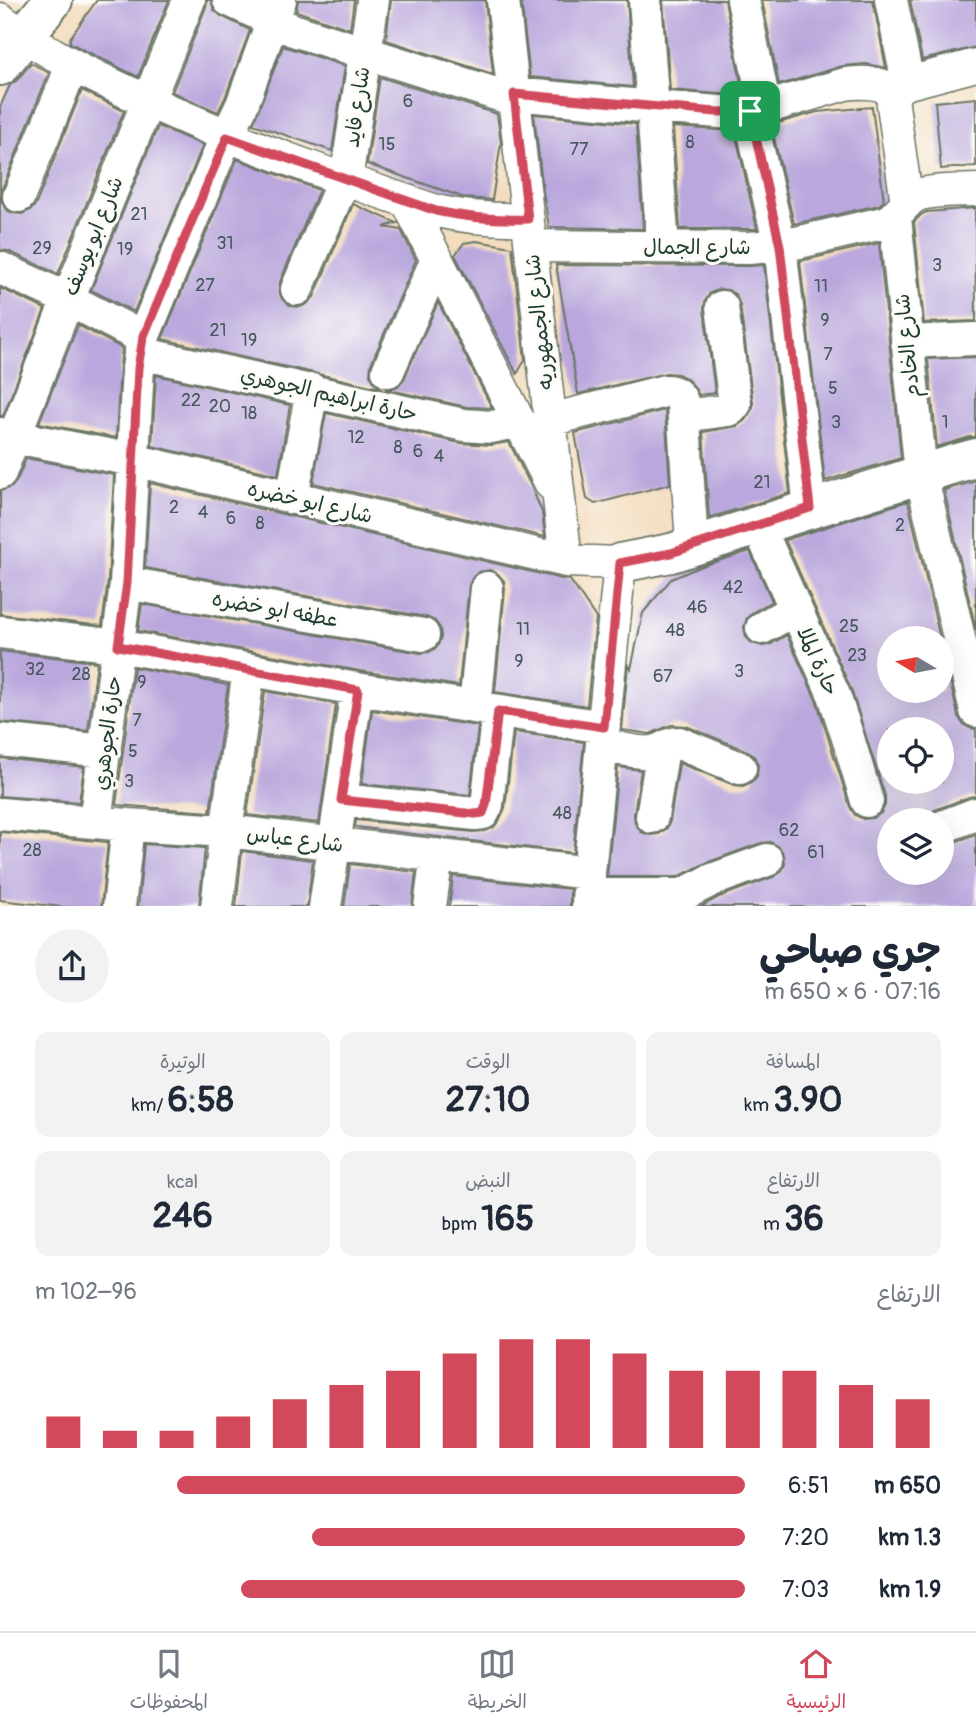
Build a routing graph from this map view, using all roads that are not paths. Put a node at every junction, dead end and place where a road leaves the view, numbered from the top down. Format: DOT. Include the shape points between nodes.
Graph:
graph roads {
  1 [pos="5,0"];
  2 [pos="53,0"];
  3 [pos="189,0"];
  4 [pos="229,0"];
  5 [pos="373,0"];
  6 [pos="503,0"];
  7 [pos="645,0"];
  8 [pos="743,0"];
  9 [pos="891,0"];
  10 [pos="276,11"];
  11 [pos="8,22"];
  12 [pos="365,53"];
  13 [pos="976,65"];
  14 [pos="0,66"];
  15 [pos="72,66"];
  16 [pos="902,86"];
  17 [pos="514,97"];
  18 [pos="148,102"];
  19 [pos="653,107"];
  20 [pos="757,110"];
  21 [pos="227,137"];
  22 [pos="344,179"];
  23 [pos="976,192"];
  24 [pos="19,196"];
  25 [pos="407,201"];
  26 [pos="901,210"];
  27 [pos="529,232"];
  28 [pos="780,246"];
  29 [pos="663,247"];
  30 [pos="437,259"];
  31 [pos="0,268"];
  32 [pos="297,289"];
  33 [pos="68,299"];
  34 [pos="722,307"];
  35 [pos="976,339"];
  36 [pos="907,342"];
  37 [pos="141,345"];
  38 [pos="388,371"];
  39 [pos="312,390"];
  40 [pos="684,416"];
  41 [pos="550,420"];
  42 [pos="519,421"];
  43 [pos="7,436"];
  44 [pos="976,458"];
  45 [pos="133,460"];
  46 [pos="0,473"];
  47 [pos="920,474"];
  48 [pos="292,498"];
  49 [pos="560,501"];
  50 [pos="810,508"];
  51 [pos="758,525"];
  52 [pos="692,545"];
  53 [pos="566,561"];
  54 [pos="620,563"];
  55 [pos="127,583"];
  56 [pos="487,588"];
  57 [pos="795,609"];
  58 [pos="762,628"];
  59 [pos="0,632"];
  60 [pos="423,635"];
  61 [pos="118,646"];
  62 [pos="249,670"];
  63 [pos="358,690"];
  64 [pos="487,709"];
  65 [pos="976,710"];
  66 [pos="603,736"];
  67 [pos="0,740"];
  68 [pos="663,748"];
  69 [pos="104,751"];
  70 [pos="740,768"];
  71 [pos="341,800"];
  72 [pos="867,801"];
  73 [pos="0,814"];
  74 [pos="976,814"];
  75 [pos="652,817"];
  76 [pos="95,822"];
  77 [pos="954,822"];
  78 [pos="128,825"];
  79 [pos="226,831"];
  80 [pos="334,843"];
  81 [pos="438,855"];
  82 [pos="767,860"];
  83 [pos="589,892"];
  84 [pos="119,906"];
  85 [pos="217,906"];
  86 [pos="325,906"];
  87 [pos="430,906"];
  1 -- 11 [label="street"];
  2 -- 11 [label="street"];
  3 -- 18 [label="street, شارع ابو يوسف"];
  4 -- 10 [label="street"];
  5 -- 12 [label="street, شارع فايد"];
  6 -- 17 [label="street, شارع الجمهوريه"];
  7 -- 19 [label="street"];
  8 -- 20 [label="street"];
  9 -- 16 [label="street, شارع الخادم"];
  10 -- 12 [label="street" via="293,30"];
  10 -- 21 [label="street, حارة الجوهري"];
  11 -- 14 [label="street"];
  11 -- 15 [label="street, شارع الجمال"];
  12 -- 17 [label="street"];
  12 -- 22 [label="street, شارع فايد"];
  13 -- 16 [label="street"];
  15 -- 18 [label="street, شارع الجمال"];
  15 -- 24 [label="street"];
  16 -- 20 [label="street" via="845,84"];
  16 -- 26 [label="street, شارع الخادم" via="893,97"];
  17 -- 19 [label="street"];
  17 -- 27 [label="street, شارع الجمهوريه"];
  18 -- 21 [label="street, شارع الجمال"];
  18 -- 33 [label="street, شارع ابو يوسف"];
  19 -- 20 [label="street"];
  19 -- 29 [label="street"];
  20 -- 28 [label="street"];
  21 -- 22 [label="street, شارع الجمال"];
  21 -- 37 [label="street, حارة الجوهري"];
  22 -- 25 [label="street, شارع الجمال"];
  22 -- 32 [label="street, شارع فايد"];
  23 -- 26 [label="street, شارع الجمال" via="921,194"];
  25 -- 27 [label="street, شارع الجمال" via="466,218 497,220"];
  25 -- 30 [label="street"];
  26 -- 28 [label="street, شارع الجمال" via="878,225"];
  26 -- 36 [label="street, شارع الخادم"];
  27 -- 29 [label="street, شارع الجمال"];
  27 -- 41 [label="street, شارع الجمهوريه"];
  28 -- 29 [label="street, شارع الجمال"];
  28 -- 50 [label="street"];
  30 -- 38 [label="street"];
  30 -- 42 [label="street"];
  31 -- 33 [label="street, حارة ابراهيم الجوهري"];
  33 -- 37 [label="street, حارة ابراهيم الجوهري"];
  33 -- 43 [label="street, شارع ابو يوسف"];
  34 -- 40 [label="street" via="734,407"];
  35 -- 36 [label="street"];
  36 -- 47 [label="street, شارع الخادم"];
  37 -- 39 [label="street, حارة ابراهيم الجوهري"];
  37 -- 45 [label="street, حارة الجوهري"];
  39 -- 42 [label="street, حارة ابراهيم الجوهري" via="464,425 492,427"];
  39 -- 48 [label="street"];
  40 -- 41 [label="street" via="681,398 665,391"];
  40 -- 52 [label="street"];
  41 -- 49 [label="street, شارع الجمهوريه"];
  42 -- 49 [label="street"];
  43 -- 45 [label="street, شارع ابو خضره"];
  43 -- 46 [label="street, شارع ابو يوسف"];
  44 -- 47 [label="street"];
  45 -- 48 [label="street, شارع ابو خضره"];
  45 -- 55 [label="street, حارة الجوهري"];
  47 -- 50 [label="street"];
  47 -- 65 [label="street, شارع الخادم"];
  48 -- 53 [label="street, شارع ابو خضره"];
  49 -- 53 [label="street, شارع الجمهوريه"];
  50 -- 51 [label="street"];
  51 -- 52 [label="street"];
  51 -- 57 [label="street, حارة الملا"];
  52 -- 54 [label="street"];
  53 -- 54 [label="street, شارع ابو خضره"];
  54 -- 66 [label="street"];
  55 -- 60 [label="street, عطفه ابو خضره"];
  55 -- 61 [label="street, حارة الجوهري"];
  56 -- 64 [label="street"];
  57 -- 58 [label="street"];
  57 -- 72 [label="street, حارة الملا" via="842,718"];
  59 -- 61 [label="street"];
  61 -- 62 [label="street"];
  61 -- 69 [label="street, حارة الجوهري"];
  62 -- 63 [label="street"];
  62 -- 79 [label="street"];
  63 -- 64 [label="street"];
  63 -- 71 [label="street"];
  64 -- 66 [label="street"];
  64 -- 71 [label="street" via="483,813"];
  66 -- 68 [label="street" via="648,752"];
  66 -- 83 [label="street"];
  67 -- 69 [label="street"];
  68 -- 70 [label="street" via="679,743"];
  68 -- 75 [label="street"];
  69 -- 76 [label="street, حارة الجوهري"];
  71 -- 80 [label="street"];
  73 -- 76 [label="street, شارع عباس"];
  74 -- 77 [label="street"];
  76 -- 78 [label="street, شارع عباس"];
  78 -- 79 [label="street, شارع عباس"];
  78 -- 84 [label="street"];
  79 -- 80 [label="street, شارع عباس"];
  79 -- 85 [label="street"];
  80 -- 81 [label="street, شارع عباس"];
  80 -- 86 [label="street"];
  81 -- 83 [label="street, شارع عباس"];
  81 -- 87 [label="street"];
  82 -- 83 [label="street, شارع عباس" via="682,895"];
}
